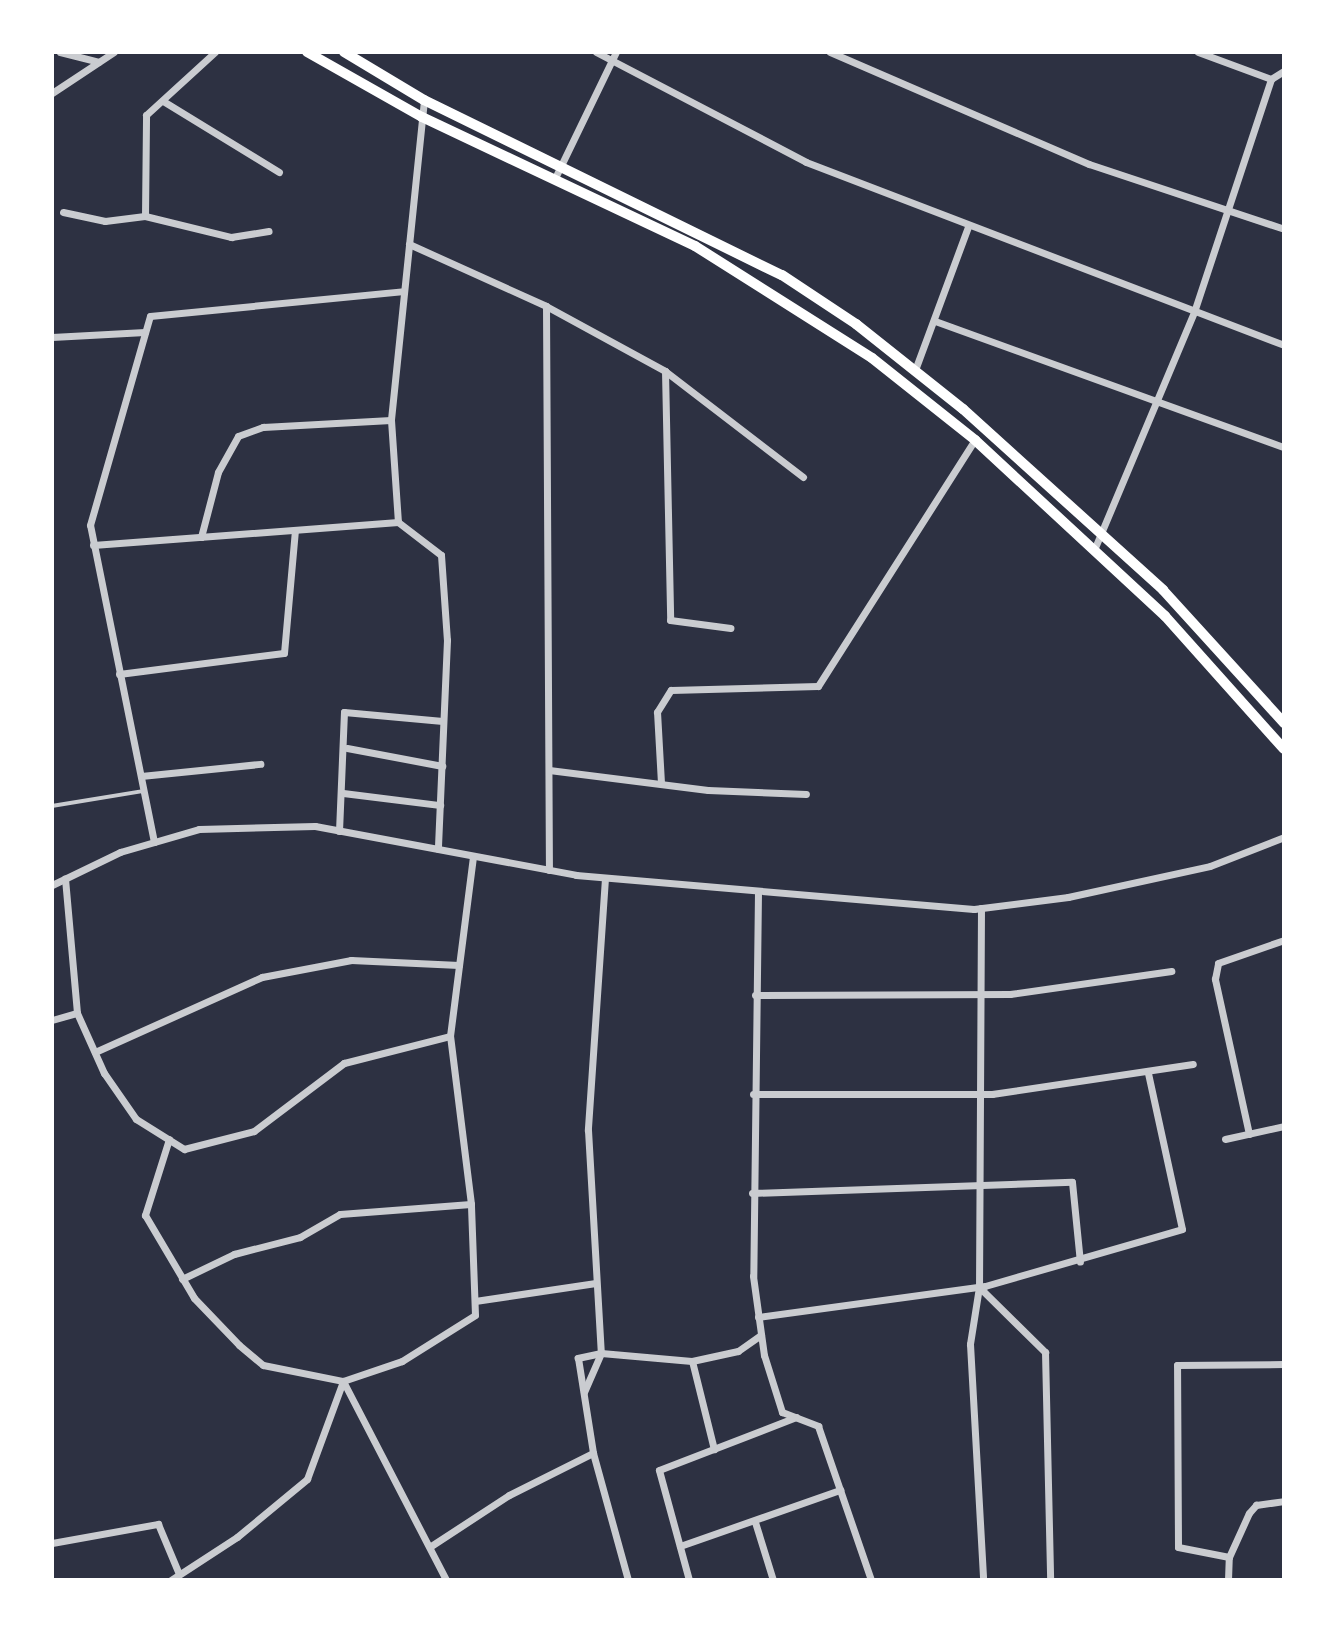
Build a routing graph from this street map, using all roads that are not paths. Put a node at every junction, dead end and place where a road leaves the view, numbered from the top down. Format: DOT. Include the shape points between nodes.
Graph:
graph roads {
  1 [pos="60,52"];
  2 [pos="114,52"];
  3 [pos="215,52"];
  4 [pos="307,52"];
  5 [pos="344,52"];
  6 [pos="596,52"];
  7 [pos="830,52"];
  8 [pos="1198,52"];
  9 [pos="614,56"];
  10 [pos="99,62"];
  11 [pos="1283,71"];
  12 [pos="1270,79"];
  13 [pos="52,93"];
  14 [pos="424,100"];
  15 [pos="163,101"];
  16 [pos="422,117"];
  17 [pos="560,164"];
  18 [pos="279,172"];
  19 [pos="555,178"];
  20 [pos="1227,210"];
  21 [pos="63,212"];
  22 [pos="145,216"];
  23 [pos="968,227"];
  24 [pos="1283,229"];
  25 [pos="269,231"];
  26 [pos="409,244"];
  27 [pos="404,291"];
  28 [pos="547,306"];
  29 [pos="1194,312"];
  30 [pos="934,321"];
  31 [pos="145,332"];
  32 [pos="52,337"];
  33 [pos="1283,345"];
  34 [pos="915,370"];
  35 [pos="665,371"];
  36 [pos="1157,402"];
  37 [pos="391,420"];
  38 [pos="975,440"];
  39 [pos="1283,447"];
  40 [pos="803,477"];
  41 [pos="398,522"];
  42 [pos="295,530"];
  43 [pos="201,537"];
  44 [pos="1104,538"];
  45 [pos="93,545"];
  46 [pos="1094,550"];
  47 [pos="730,628"];
  48 [pos="119,674"];
  49 [pos="443,721"];
  50 [pos="1283,723"];
  51 [pos="347,748"];
  52 [pos="1283,749"];
  53 [pos="260,764"];
  54 [pos="442,766"];
  55 [pos="549,770"];
  56 [pos="141,776"];
  57 [pos="661,783"];
  58 [pos="144,792"];
  59 [pos="343,793"];
  60 [pos="806,794"];
  61 [pos="440,805"];
  62 [pos="52,806"];
  63 [pos="339,831"];
  64 [pos="1283,837"];
  65 [pos="154,842"];
  66 [pos="438,849"];
  67 [pos="473,856"];
  68 [pos="549,870"];
  69 [pos="605,878"];
  70 [pos="65,879"];
  71 [pos="52,885"];
  72 [pos="758,892"];
  73 [pos="981,908"];
  74 [pos="1283,940"];
  75 [pos="459,965"];
  76 [pos="1171,971"];
  77 [pos="755,995"];
  78 [pos="981,995"];
  79 [pos="77,1013"];
  80 [pos="52,1020"];
  81 [pos="450,1036"];
  82 [pos="95,1052"];
  83 [pos="1193,1064"];
  84 [pos="1147,1073"];
  85 [pos="753,1094"];
  86 [pos="980,1094"];
  87 [pos="1283,1126"];
  88 [pos="1249,1134"];
  89 [pos="169,1139"];
  90 [pos="1225,1139"];
  91 [pos="980,1185"];
  92 [pos="752,1193"];
  93 [pos="471,1204"];
  94 [pos="1080,1262"];
  95 [pos="182,1279"];
  96 [pos="596,1283"];
  97 [pos="979,1287"];
  98 [pos="475,1301"];
  99 [pos="758,1317"];
  100 [pos="761,1335"];
  101 [pos="601,1353"];
  102 [pos="692,1361"];
  103 [pos="1283,1364"];
  104 [pos="343,1381"];
  105 [pos="584,1392"];
  106 [pos="796,1417"];
  107 [pos="714,1449"];
  108 [pos="593,1453"];
  109 [pos="841,1490"];
  110 [pos="1283,1502"];
  111 [pos="755,1522"];
  112 [pos="52,1543"];
  113 [pos="431,1546"];
  114 [pos="680,1546"];
  115 [pos="1229,1557"];
  116 [pos="179,1574"];
  117 [pos="870,1579"];
  118 [pos="171,1580"];
  119 [pos="446,1580"];
  120 [pos="628,1580"];
  121 [pos="689,1580"];
  122 [pos="773,1580"];
  123 [pos="983,1580"];
  124 [pos="1050,1580"];
  125 [pos="1228,1580"];
  1 -- 10 [label="street"];
  2 -- 10 [label="street"];
  3 -- 15 [label="street"];
  4 -- 16 [label="highway"];
  5 -- 14 [label="highway"];
  6 -- 9 [label="street"];
  7 -- 20 [label="street" via="1090,164"];
  8 -- 12 [label="street"];
  9 -- 17 [label="street"];
  9 -- 23 [label="street" via="806,162"];
  10 -- 13 [label="street"];
  11 -- 12 [label="street"];
  12 -- 20 [label="street"];
  14 -- 16 [label="street"];
  14 -- 17 [label="highway"];
  15 -- 18 [label="street"];
  15 -- 22 [label="street" via="146,116"];
  16 -- 19 [label="highway"];
  16 -- 26 [label="street"];
  17 -- 19 [label="street"];
  17 -- 34 [label="highway" via="782,275"];
  19 -- 38 [label="highway" via="783,298"];
  20 -- 24 [label="street"];
  20 -- 29 [label="street"];
  21 -- 22 [label="street" via="104,221"];
  22 -- 25 [label="street" via="232,237"];
  23 -- 29 [label="street"];
  23 -- 30 [label="street"];
  26 -- 27 [label="street"];
  26 -- 28 [label="street"];
  27 -- 31 [label="street" via="150,316"];
  27 -- 37 [label="street"];
  28 -- 35 [label="street"];
  28 -- 55 [label="street"];
  29 -- 33 [label="street"];
  29 -- 36 [label="street"];
  30 -- 34 [label="street"];
  30 -- 36 [label="street"];
  31 -- 32 [label="street"];
  31 -- 45 [label="street" via="90,525"];
  34 -- 44 [label="highway"];
  35 -- 40 [label="street"];
  35 -- 47 [label="street" via="670,620"];
  36 -- 39 [label="street"];
  36 -- 44 [label="street"];
  37 -- 41 [label="street"];
  37 -- 43 [label="street" via="263,427 238,436 218,472"];
  38 -- 46 [label="highway"];
  38 -- 57 [label="street" via="818,686 671,690 657,712"];
  41 -- 42 [label="street"];
  41 -- 49 [label="street" via="441,555"];
  42 -- 43 [label="street"];
  42 -- 48 [label="street" via="285,653"];
  43 -- 45 [label="street"];
  44 -- 46 [label="street"];
  44 -- 50 [label="highway" via="1208,633"];
  45 -- 48 [label="street"];
  46 -- 52 [label="highway" via="1205,657"];
  48 -- 56 [label="street"];
  49 -- 51 [label="street" via="344,712"];
  49 -- 54 [label="street"];
  51 -- 54 [label="street"];
  51 -- 59 [label="street"];
  53 -- 56 [label="street"];
  54 -- 61 [label="street"];
  55 -- 57 [label="street"];
  55 -- 68 [label="street"];
  56 -- 58 [label="street"];
  57 -- 60 [label="street"];
  58 -- 62 [label="lane"];
  58 -- 65 [label="street"];
  59 -- 61 [label="street"];
  59 -- 63 [label="street"];
  61 -- 66 [label="street"];
  63 -- 65 [label="street" via="199,829"];
  63 -- 66 [label="street"];
  64 -- 73 [label="street" via="1210,866"];
  65 -- 70 [label="street"];
  66 -- 67 [label="street"];
  67 -- 68 [label="street"];
  67 -- 75 [label="street"];
  68 -- 69 [label="street"];
  69 -- 72 [label="street"];
  69 -- 96 [label="street" via="588,1130"];
  70 -- 71 [label="street"];
  70 -- 79 [label="street"];
  72 -- 73 [label="street"];
  72 -- 77 [label="street"];
  73 -- 78 [label="street"];
  74 -- 88 [label="street" via="1218,963 1215,979"];
  75 -- 81 [label="street"];
  75 -- 82 [label="street" via="351,960 262,977"];
  76 -- 78 [label="street"];
  77 -- 78 [label="street"];
  77 -- 85 [label="street"];
  78 -- 86 [label="street"];
  79 -- 80 [label="street"];
  79 -- 82 [label="street"];
  81 -- 89 [label="street" via="404,1043 344,1063 254,1131 184,1149"];
  81 -- 93 [label="street"];
  82 -- 89 [label="street" via="136,1119"];
  83 -- 84 [label="street"];
  84 -- 86 [label="street"];
  84 -- 94 [label="street" via="1182,1229"];
  85 -- 86 [label="street"];
  85 -- 92 [label="street"];
  86 -- 91 [label="street"];
  87 -- 88 [label="street"];
  88 -- 90 [label="street"];
  89 -- 95 [label="street" via="145,1215"];
  91 -- 92 [label="street"];
  91 -- 94 [label="street" via="1072,1182"];
  91 -- 97 [label="street"];
  92 -- 99 [label="street"];
  93 -- 95 [label="street" via="340,1214 300,1237 234,1254"];
  93 -- 98 [label="street"];
  94 -- 97 [label="street"];
  95 -- 104 [label="street" via="263,1365"];
  96 -- 98 [label="street"];
  96 -- 101 [label="street"];
  97 -- 99 [label="street"];
  97 -- 123 [label="street" via="970,1344"];
  97 -- 124 [label="street" via="1045,1352"];
  98 -- 104 [label="street" via="475,1315 402,1361"];
  99 -- 100 [label="street"];
  100 -- 102 [label="street" via="737,1351"];
  100 -- 106 [label="street" via="782,1412"];
  101 -- 102 [label="street"];
  101 -- 105 [label="street"];
  101 -- 105 [label="street" via="578,1358"];
  102 -- 107 [label="street"];
  103 -- 115 [label="street" via="1177,1365 1178,1547"];
  104 -- 113 [label="street"];
  104 -- 116 [label="street" via="307,1479"];
  105 -- 108 [label="street"];
  106 -- 107 [label="street"];
  106 -- 109 [label="street" via="818,1426"];
  107 -- 114 [label="street" via="659,1470"];
  108 -- 113 [label="street" via="509,1495"];
  108 -- 120 [label="street"];
  109 -- 111 [label="street"];
  109 -- 117 [label="street"];
  110 -- 115 [label="street" via="1256,1505"];
  111 -- 114 [label="street"];
  111 -- 122 [label="street"];
  112 -- 116 [label="street" via="158,1524"];
  113 -- 119 [label="street"];
  114 -- 121 [label="street"];
  115 -- 125 [label="street"];
  116 -- 118 [label="street"];
}
